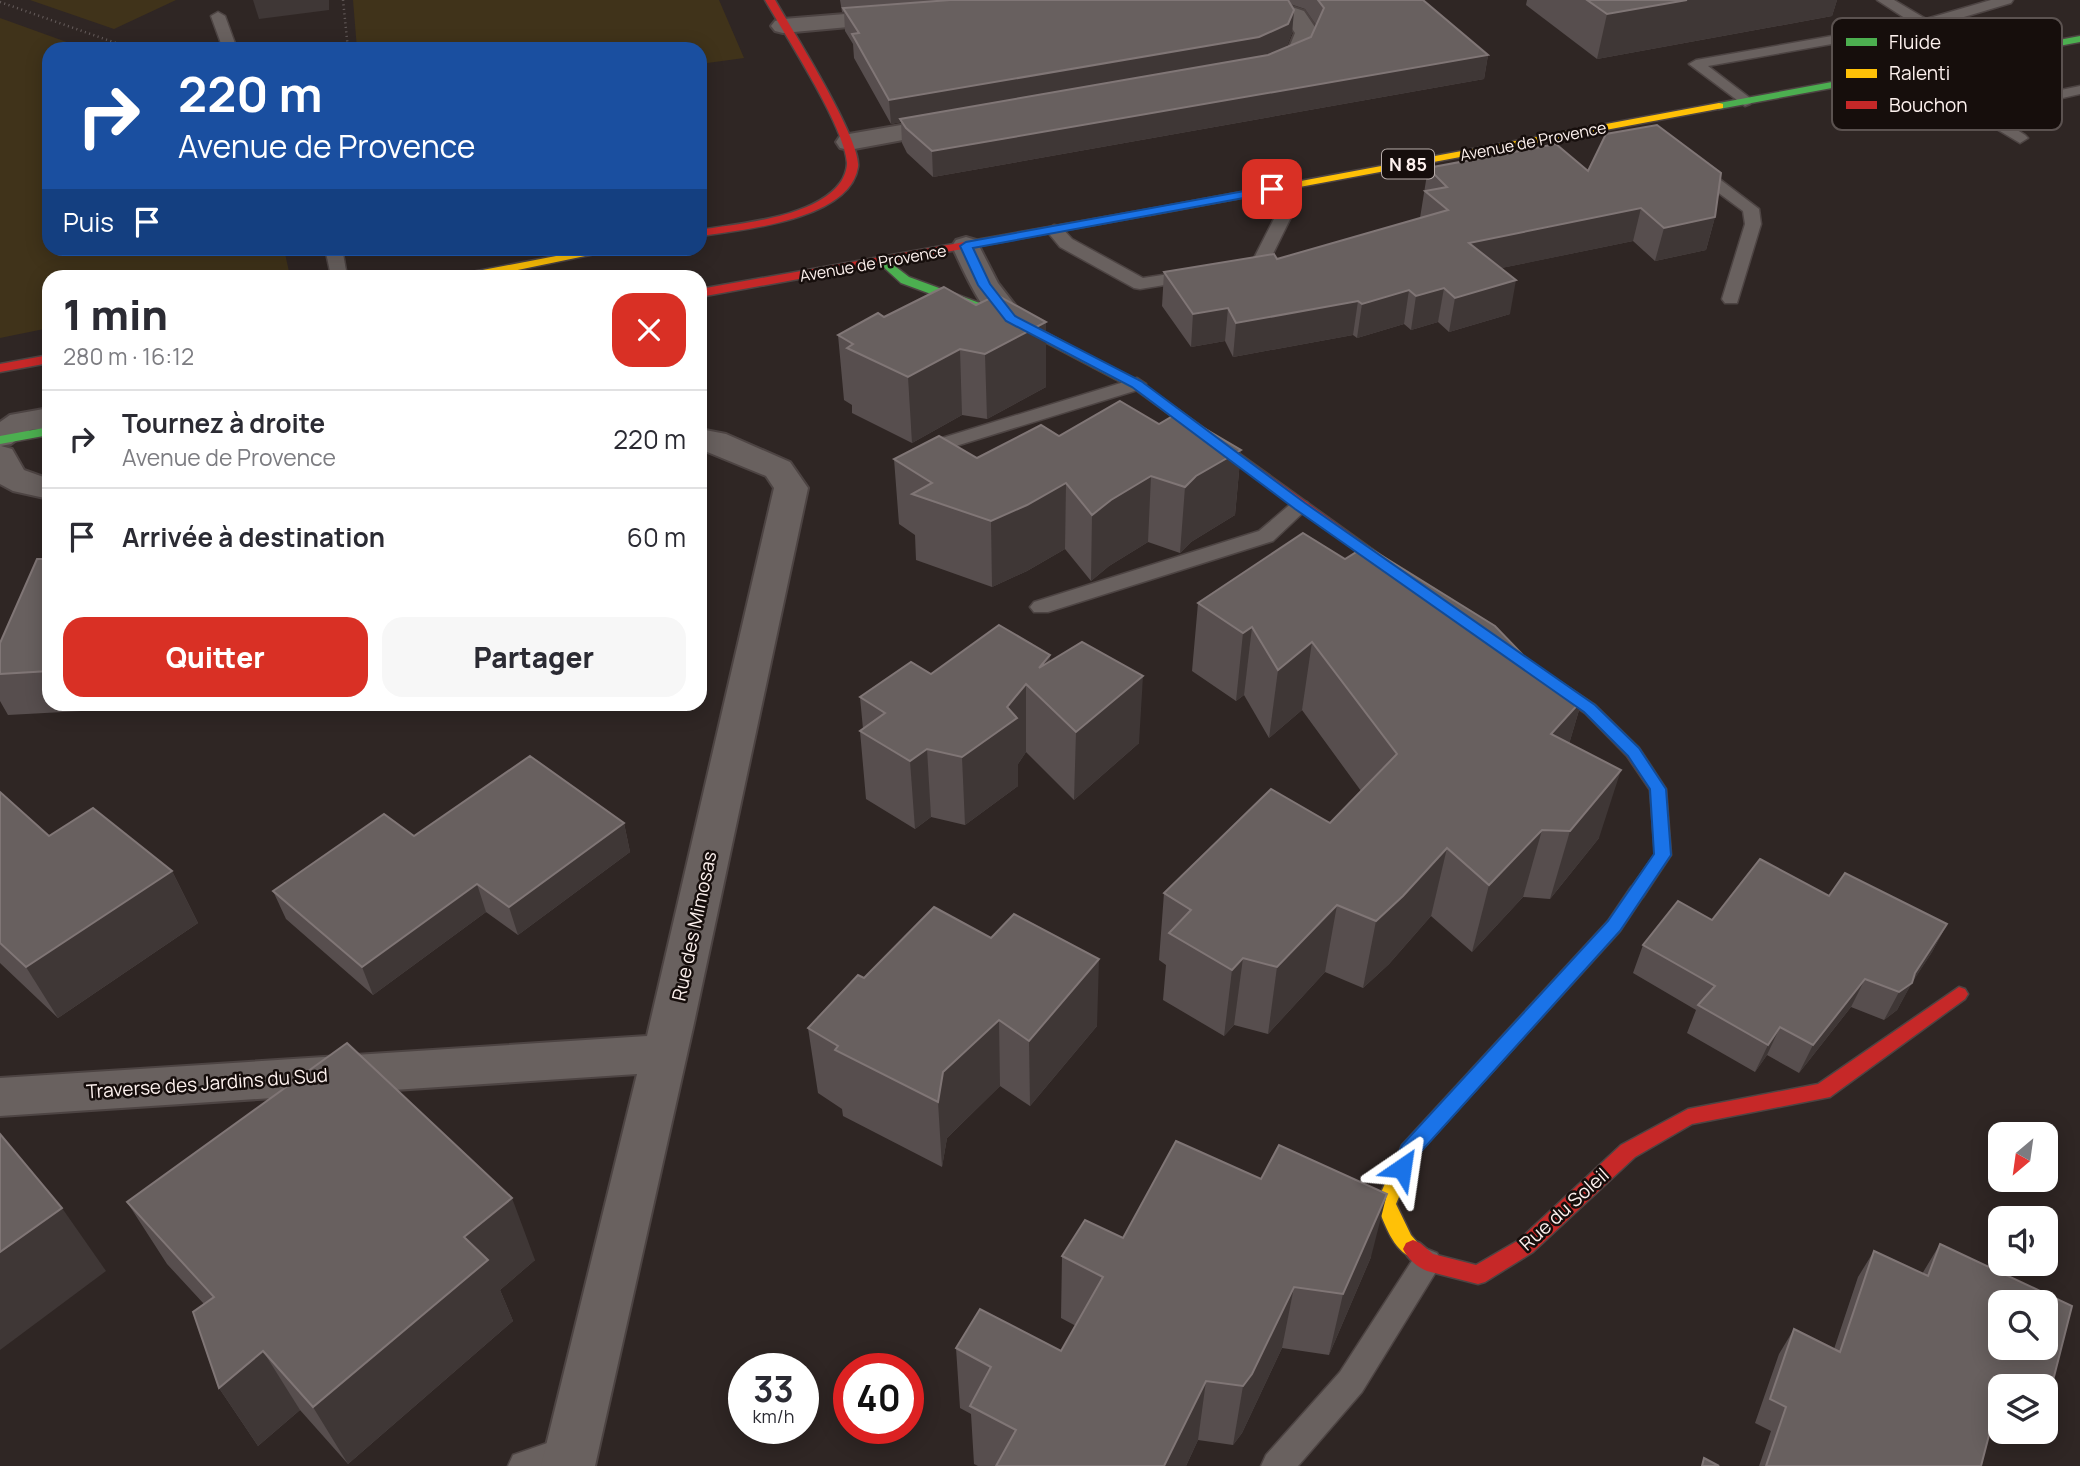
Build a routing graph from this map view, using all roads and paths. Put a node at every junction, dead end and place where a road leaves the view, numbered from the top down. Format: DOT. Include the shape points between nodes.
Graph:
graph roads {
  1 [pos="343,0"];
  2 [pos="770,0"];
  3 [pos="1248,0"];
  4 [pos="1884,0"];
  5 [pos="2006,0"];
  6 [pos="0,2"];
  7 [pos="218,16"];
  8 [pos="915,16"];
  9 [pos="1914,18"];
  10 [pos="1944,18"];
  11 [pos="783,26"];
  12 [pos="2080,39"];
  13 [pos="1832,40"];
  14 [pos="113,42"];
  15 [pos="227,42"];
  16 [pos="347,42"];
  17 [pos="2062,42"];
  18 [pos="1238,74"];
  19 [pos="1832,85"];
  20 [pos="2080,90"];
  21 [pos="2062,94"];
  22 [pos="1745,101"];
  23 [pos="970,121"];
  24 [pos="1634,122"];
  25 [pos="2007,130"];
  26 [pos="1649,134"];
  27 [pos="2020,138"];
  28 [pos="849,142"];
  29 [pos="1677,155"];
  30 [pos="1272,189"];
  31 [pos="1054,230"];
  32 [pos="707,232"];
  33 [pos="966,246"];
  34 [pos="577,256"];
  35 [pos="883,261"];
  36 [pos="504,270"];
  37 [pos="707,294"];
  38 [pos="1731,299"];
  39 [pos="1011,319"];
  40 [pos="42,360"];
  41 [pos="0,368"];
  42 [pos="1137,384"];
  43 [pos="42,409"];
  44 [pos="0,416"];
  45 [pos="42,419"];
  46 [pos="42,432"];
  47 [pos="0,438"];
  48 [pos="707,440"];
  49 [pos="936,446"];
  50 [pos="5,474"];
  51 [pos="42,487"];
  52 [pos="1300,506"];
  53 [pos="1411,584"];
  54 [pos="1041,607"];
  55 [pos="1489,639"];
  56 [pos="1959,994"];
  57 [pos="665,1053"];
  58 [pos="0,1097"];
  59 [pos="1427,1262"];
  60 [pos="570,1457"];
  61 [pos="524,1466"];
  62 [pos="1277,1466"];
  1 -- 16 [label="path"];
  2 -- 11 [label="street"];
  3 -- 18 [label="street" via="1296,16 1307,33 1298,54 1265,70"];
  4 -- 9 [label="lane"];
  5 -- 10 [label="lane"];
  6 -- 14 [label="path"];
  7 -- 15 [label="lane"];
  8 -- 11 [label="street"];
  11 -- 28 [label="street"];
  12 -- 17 [label="street, Avenue de Provence / N 85"];
  13 -- 22 [label="lane" via="1696,64"];
  19 -- 22 [label="street, Avenue de Provence / N 85"];
  20 -- 21 [label="lane"];
  22 -- 24 [label="street, Avenue de Provence / N 85"];
  23 -- 28 [label="street"];
  24 -- 26 [label="lane"];
  24 -- 30 [label="street, Avenue de Provence / N 85"];
  25 -- 27 [label="lane"];
  28 -- 32 [label="street" via="854,167 848,183 824,204 789,216"];
  29 -- 38 [label="lane" via="1751,209 1753,224"];
  30 -- 31 [label="street, Avenue de Provence / N 85"];
  30 -- 31 [label="lane" via="1287,209 1260,264 1140,284 1077,249"];
  31 -- 33 [label="street, Avenue de Provence / N 85"];
  33 -- 35 [label="street, Avenue de Provence / N 85"];
  33 -- 39 [label="street" via="984,285"];
  34 -- 36 [label="street"];
  35 -- 37 [label="street, Avenue de Provence / N 85"];
  35 -- 39 [label="street" via="905,280"];
  39 -- 42 [label="street"];
  40 -- 41 [label="street"];
  42 -- 49 [label="lane"];
  42 -- 52 [label="street"];
  43 -- 44 [label="street"];
  45 -- 47 [label="street" via="21,422"];
  46 -- 47 [label="street"];
  48 -- 57 [label="street, Rue des Mimosas" via="778,469 791,488"];
  50 -- 51 [label="street"];
  52 -- 53 [label="street"];
  52 -- 54 [label="lane" via="1266,536"];
  55 -- 59 [label="street" via="1590,709 1633,752 1658,789 1663,855 1614,926 1409,1151 1386,1204 1405,1241"];
  56 -- 59 [label="street, Rue du Soleil" via="1823,1091 1688,1117 1628,1151 1526,1246 1478,1275"];
  57 -- 58 [label="street, Traverse des Jardins du Sud"];
  57 -- 60 [label="street, Rue des Mimosas"];
  59 -- 62 [label="lane" via="1351,1382"];
  60 -- 61 [label="lane"];
}
